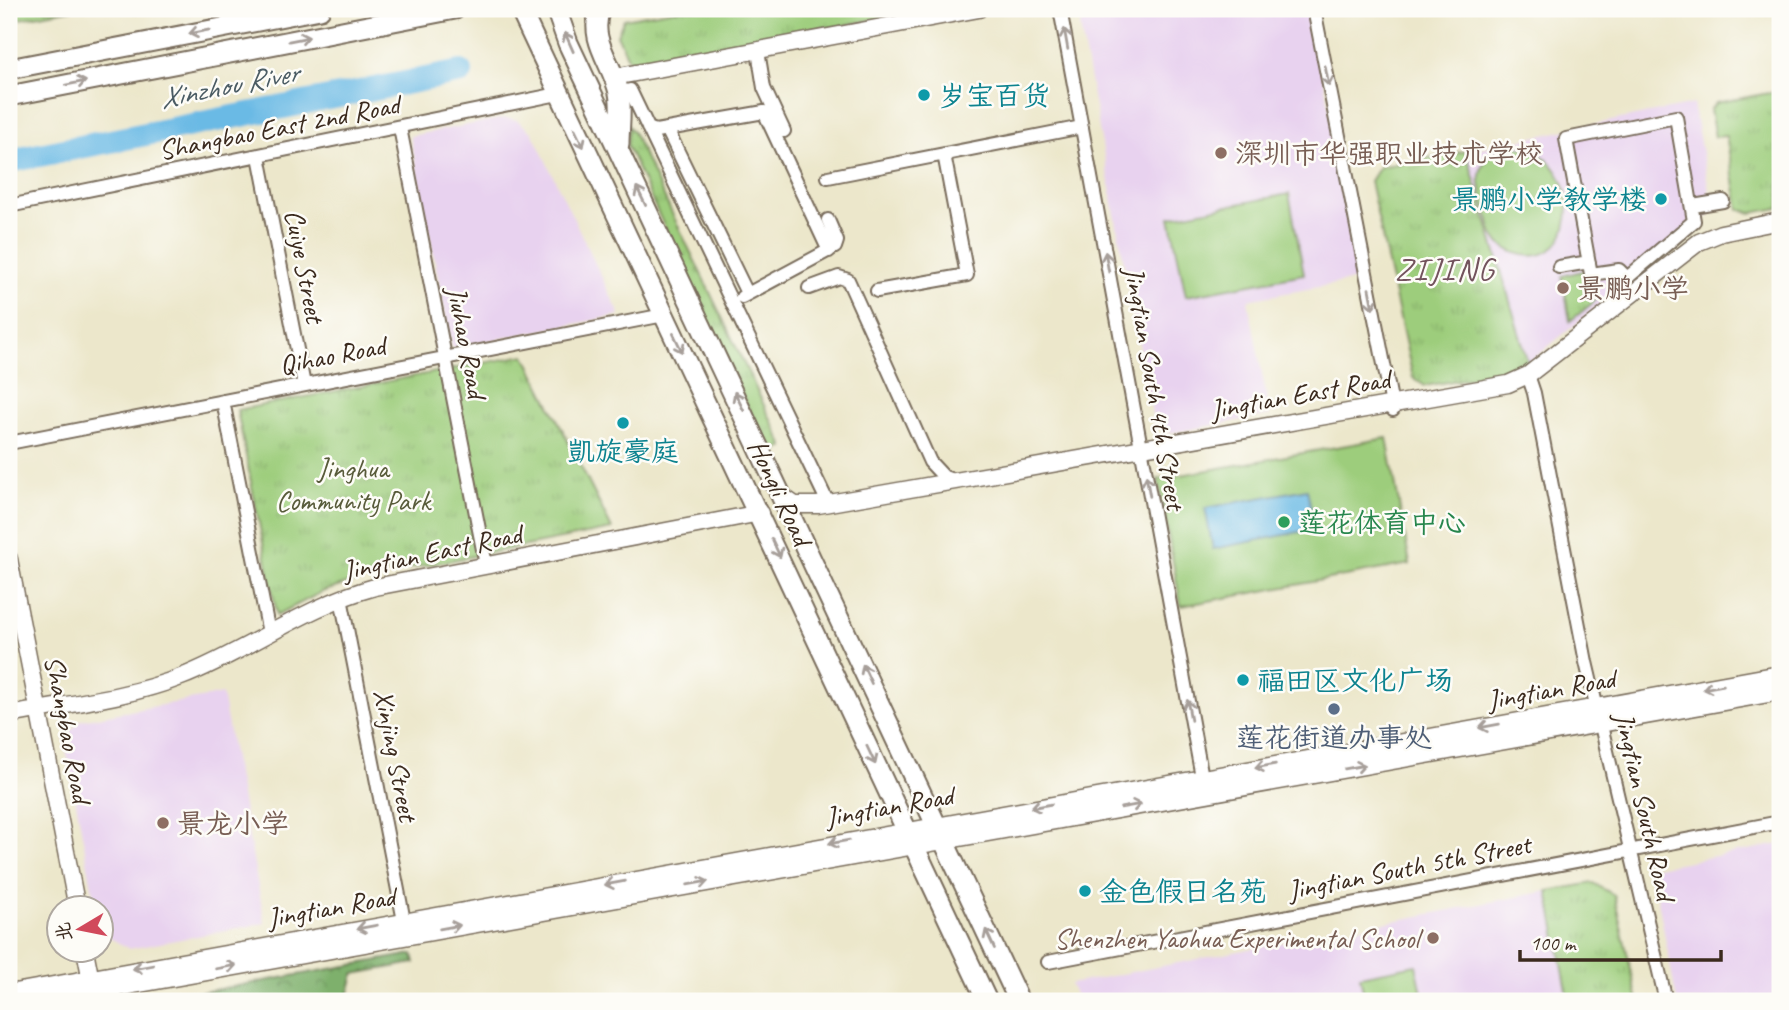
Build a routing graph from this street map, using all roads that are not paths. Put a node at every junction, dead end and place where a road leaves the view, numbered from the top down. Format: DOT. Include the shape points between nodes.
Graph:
graph roads {
  1 [pos="320,9"];
  2 [pos="454,9"];
  3 [pos="520,9"];
  4 [pos="556,9"];
  5 [pos="600,9"];
  6 [pos="979,9"];
  7 [pos="1060,9"];
  8 [pos="1314,9"];
  9 [pos="755,52"];
  10 [pos="9,69"];
  11 [pos="621,87"];
  12 [pos="558,94"];
  13 [pos="9,96"];
  14 [pos="764,112"];
  15 [pos="1082,127"];
  16 [pos="400,128"];
  17 [pos="648,128"];
  18 [pos="667,129"];
  19 [pos="783,131"];
  20 [pos="618,148"];
  21 [pos="944,154"];
  22 [pos="259,156"];
  23 [pos="828,177"];
  24 [pos="1723,201"];
  25 [pos="9,206"];
  26 [pos="1693,206"];
  27 [pos="828,220"];
  28 [pos="1780,221"];
  29 [pos="1780,227"];
  30 [pos="829,251"];
  31 [pos="1589,262"];
  32 [pos="1559,267"];
  33 [pos="809,288"];
  34 [pos="877,291"];
  35 [pos="747,293"];
  36 [pos="736,310"];
  37 [pos="664,315"];
  38 [pos="445,358"];
  39 [pos="1530,377"];
  40 [pos="304,386"];
  41 [pos="223,401"];
  42 [pos="1392,408"];
  43 [pos="9,443"];
  44 [pos="1142,452"];
  45 [pos="930,462"];
  46 [pos="955,481"];
  47 [pos="914,488"];
  48 [pos="785,498"];
  49 [pos="828,503"];
  50 [pos="760,513"];
  51 [pos="804,540"];
  52 [pos="9,559"];
  53 [pos="486,565"];
  54 [pos="341,598"];
  55 [pos="269,633"];
  56 [pos="1780,676"];
  57 [pos="1780,691"];
  58 [pos="38,710"];
  59 [pos="9,715"];
  60 [pos="1598,715"];
  61 [pos="1202,777"];
  62 [pos="1780,822"];
  63 [pos="940,832"];
  64 [pos="909,837"];
  65 [pos="1630,850"];
  66 [pos="74,894"];
  67 [pos="404,920"];
  68 [pos="1048,962"];
  69 [pos="88,964"];
  70 [pos="93,990"];
  71 [pos="9,994"];
  72 [pos="38,1001"];
  73 [pos="987,1001"];
  74 [pos="1019,1001"];
  75 [pos="1666,1001"];
  1 -- 10 [label="main road, one-way"];
  13 -- 2 [label="main road, one-way"];
  3 -- 12 [label="main road, Hongli Road"];
  20 -- 4 [label="main road, Hongli Road, one-way"];
  5 -- 11 [label="main road" via="597,41"];
  6 -- 9 [label="street"];
  15 -- 7 [label="street, Jingtian South 4th Street, one-way"];
  8 -- 42 [label="street, one-way"];
  9 -- 11 [label="street"];
  9 -- 14 [label="street"];
  9 -- 19 [label="street" via="764,88"];
  11 -- 17 [label="street"];
  11 -- 20 [label="main road"];
  12 -- 16 [label="street, Shangbao East 2nd Road"];
  12 -- 37 [label="main road, Hongli Road, one-way"];
  14 -- 18 [label="street"];
  14 -- 30 [label="street"];
  15 -- 21 [label="street"];
  44 -- 15 [label="street, Jingtian South 4th Street, one-way"];
  16 -- 22 [label="street, Shangbao East 2nd Road"];
  16 -- 38 [label="street, Jiuhao Road"];
  17 -- 18 [label="street"];
  17 -- 36 [label="street"];
  18 -- 35 [label="street"];
  48 -- 20 [label="main road, Hongli Road, one-way"];
  21 -- 23 [label="street"];
  21 -- 34 [label="street" via="967,275"];
  22 -- 25 [label="street, Shangbao East 2nd Road"];
  22 -- 40 [label="street, Cuiye Street"];
  24 -- 26 [label="street"];
  26 -- 31 [label="street" via="1694,221 1627,278 1619,270 1591,274"];
  26 -- 31 [label="street" via="1676,117 1566,139"];
  27 -- 30 [label="street" via="837,241"];
  28 -- 39 [label="street, Jingtian East Road" via="1699,242"];
  29 -- 39 [label="street, Jingtian East Road" via="1704,246"];
  30 -- 35 [label="street" via="788,267"];
  31 -- 32 [label="street"];
  33 -- 45 [label="street" via="839,277 848,280"];
  35 -- 36 [label="street" via="738,300"];
  36 -- 49 [label="street"];
  37 -- 38 [label="street, Qihao Road"];
  37 -- 50 [label="main road, Hongli Road, one-way"];
  38 -- 40 [label="street, Qihao Road"];
  38 -- 53 [label="street, Jiuhao Road"];
  39 -- 42 [label="street, Jingtian East Road"];
  39 -- 60 [label="street, Jingtian South Road"];
  40 -- 41 [label="street, Qihao Road"];
  41 -- 43 [label="street, Qihao Road"];
  41 -- 55 [label="street"];
  42 -- 44 [label="street, Jingtian East Road"];
  44 -- 46 [label="street, Jingtian East Road"];
  44 -- 51 [label="street, Jingtian East Road" via="820,512 806,520"];
  61 -- 44 [label="street, Jingtian South 4th Street, one-way"];
  45 -- 46 [label="street"];
  45 -- 47 [label="street" via="933,477"];
  46 -- 47 [label="street, Jingtian East Road"];
  47 -- 49 [label="street, Jingtian East Road"];
  48 -- 49 [label="street, Jingtian East Road" via="803,507"];
  48 -- 51 [label="main road, Hongli Road"];
  50 -- 53 [label="street, Jingtian East Road"];
  50 -- 64 [label="main road, Hongli Road, one-way"];
  63 -- 51 [label="main road, Hongli Road, one-way"];
  52 -- 58 [label="street, Shangbao Road"];
  53 -- 54 [label="street, Jingtian East Road"];
  54 -- 55 [label="street, Jingtian East Road"];
  54 -- 67 [label="street, Xinjing Street"];
  55 -- 58 [label="street, Jingtian East Road" via="179,677"];
  56 -- 60 [label="main road, Jingtian Road, one-way"];
  57 -- 60 [label="main road, Jingtian Road"];
  58 -- 59 [label="street, Jingtian East Road"];
  58 -- 66 [label="street, Shangbao Road"];
  60 -- 61 [label="main road, Jingtian Road, one-way"];
  63 -- 60 [label="main road, Jingtian Road, one-way"];
  60 -- 65 [label="street, Jingtian South Road"];
  61 -- 63 [label="main road, Jingtian Road, one-way"];
  62 -- 65 [label="street, Jingtian South 5th Street"];
  63 -- 64 [label="main road, Jingtian Road"];
  74 -- 63 [label="main road, Hongli Road, one-way"];
  64 -- 67 [label="main road, Jingtian Road, one-way"];
  70 -- 64 [label="main road, Jingtian Road, one-way"];
  64 -- 73 [label="main road, Hongli Road"];
  65 -- 68 [label="street, Jingtian South 5th Street"];
  65 -- 75 [label="street, Jingtian South Road"];
  67 -- 70 [label="main road, Jingtian Road, one-way"];
  69 -- 70 [label="street"];
  70 -- 71 [label="main road, Jingtian Road"];
  70 -- 72 [label="main road, Jingtian Road"];
}
